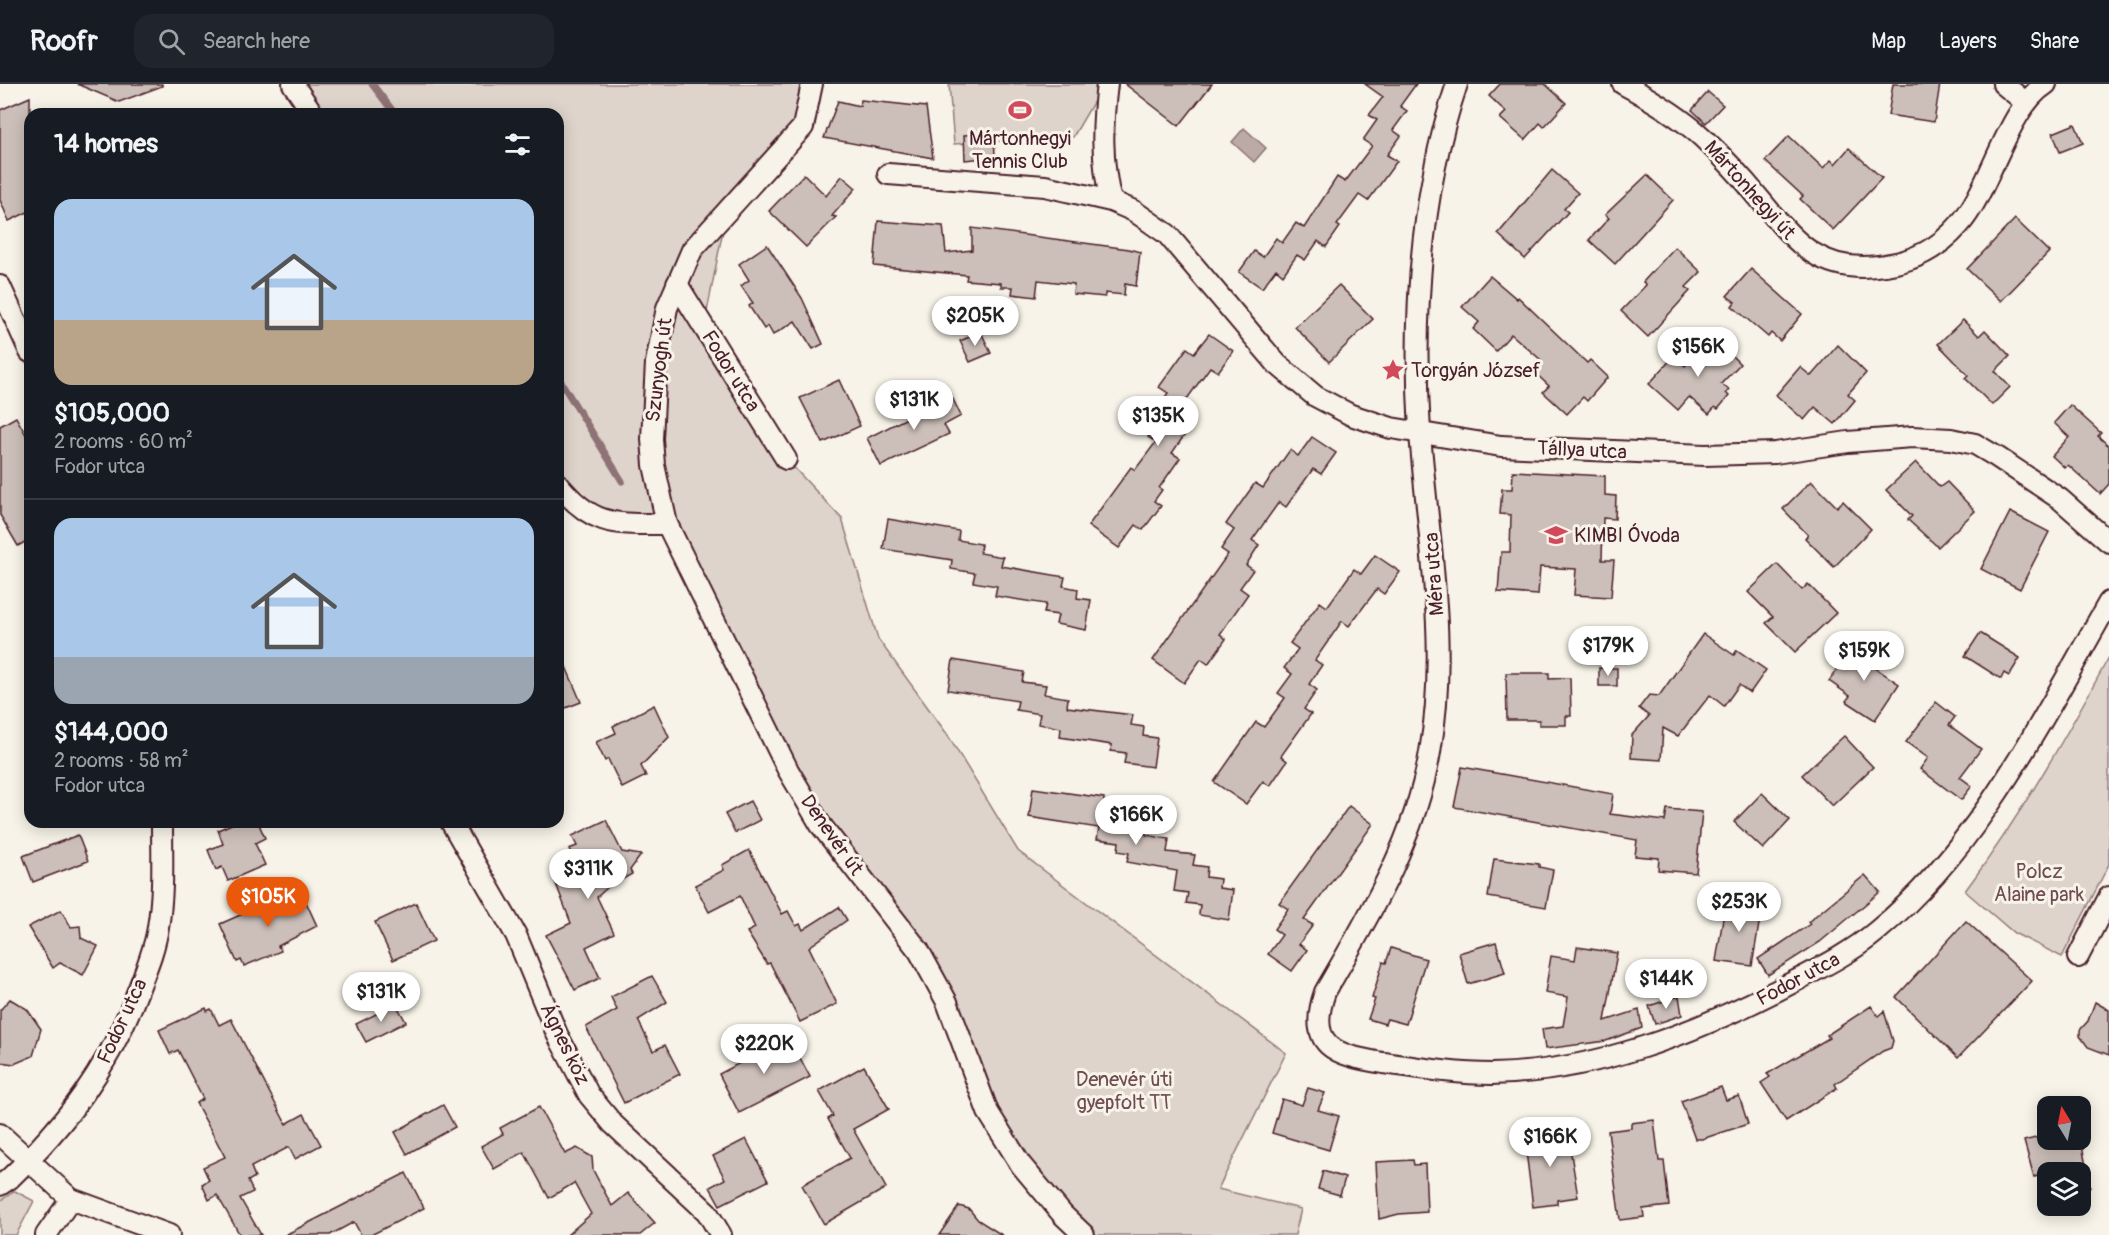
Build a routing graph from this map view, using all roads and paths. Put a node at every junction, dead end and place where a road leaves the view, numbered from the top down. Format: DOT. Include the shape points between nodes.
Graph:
graph roads {
  1 [pos="293,84"];
  2 [pos="812,84"];
  3 [pos="1107,84"];
  4 [pos="1457,84"];
  5 [pos="1623,84"];
  6 [pos="2003,84"];
  7 [pos="2046,84"];
  8 [pos="2025,102"];
  9 [pos="309,108"];
  10 [pos="888,174"];
  11 [pos="1111,201"];
  12 [pos="677,284"];
  13 [pos="0,286"];
  14 [pos="24,339"];
  15 [pos="1420,435"];
  16 [pos="786,459"];
  17 [pos="564,491"];
  18 [pos="667,524"];
  19 [pos="2109,542"];
  20 [pos="2109,602"];
  21 [pos="162,828"];
  22 [pos="454,828"];
  23 [pos="2109,897"];
  24 [pos="2078,957"];
  25 [pos="1323,1042"];
  26 [pos="0,1134"];
  27 [pos="28,1161"];
  28 [pos="0,1185"];
  29 [pos="71,1199"];
  30 [pos="46,1235"];
  31 [pos="169,1235"];
  32 [pos="722,1235"];
  33 [pos="1084,1235"];
  1 -- 9 [label="street"];
  2 -- 12 [label="street, Szunyogh út" via="803,127 692,250"];
  3 -- 11 [label="street" via="1103,172"];
  4 -- 15 [label="street, Méra utca" via="1444,128 1423,252"];
  5 -- 8 [label="street, Mártonhegyi út" via="1659,104 1701,136 1789,236 1807,251 1851,267 1871,268 1901,263 1947,239 1964,220"];
  6 -- 8 [label="street"];
  7 -- 8 [label="street, Mártonhegyi út"];
  10 -- 11 [label="street, Tállya utca" via="1045,186"];
  11 -- 15 [label="street, Tállya utca" via="1134,211 1167,234 1277,364 1315,396 1351,415"];
  12 -- 16 [label="street, Fodor utca"];
  12 -- 18 [label="street, Szunyogh út" via="667,308 656,363 652,439"];
  13 -- 14 [label="street"];
  15 -- 19 [label="street, Tállya utca" via="1501,446 1705,455 1775,453 1912,437 1951,440 1975,444 1997,457 2060,499"];
  15 -- 25 [label="street, Méra utca" via="1438,612 1437,703 1431,752 1412,823 1395,866 1325,992 1318,1017"];
  17 -- 18 [label="street" via="575,505 597,519 624,524"];
  18 -- 33 [label="street, Denevér út" via="820,824 919,951 947,1002 988,1112 1021,1165"];
  20 -- 25 [label="street, Fodor utca" via="2034,733 1948,860 1876,932 1831,962 1713,1023 1616,1055 1540,1070 1492,1074 1423,1069 1349,1056"];
  21 -- 27 [label="street, Fodor utca" via="164,864 158,930 127,1018 88,1091"];
  22 -- 32 [label="street, Ágnes köz" via="516,935 557,1034 590,1095 613,1124 707,1212"];
  23 -- 24 [label="street"];
  26 -- 27 [label="street"];
  27 -- 28 [label="street, Fodor utca"];
  27 -- 29 [label="street"];
  29 -- 30 [label="street"];
  29 -- 31 [label="street"];
}
